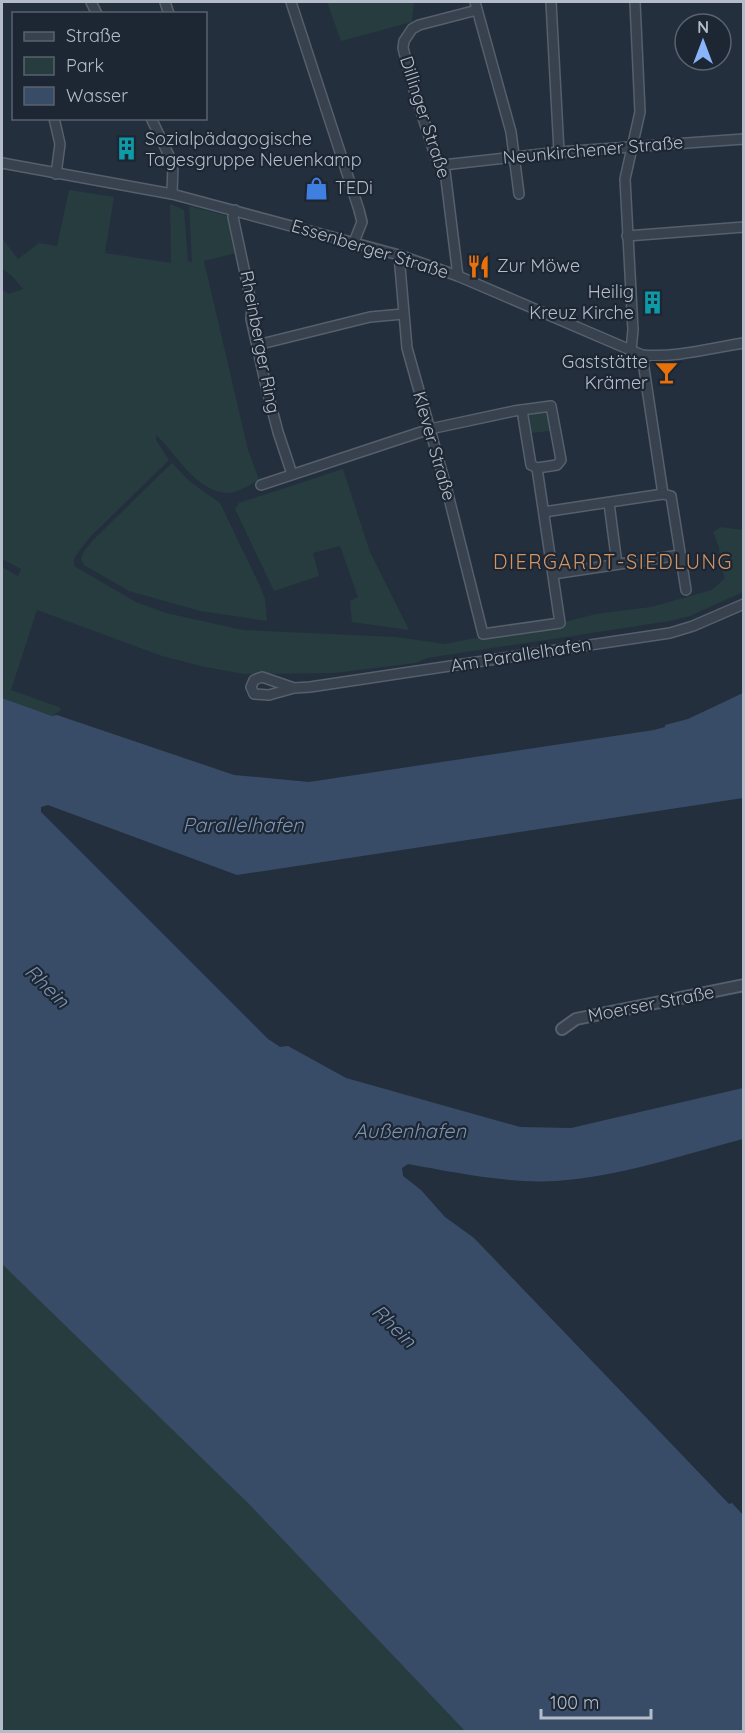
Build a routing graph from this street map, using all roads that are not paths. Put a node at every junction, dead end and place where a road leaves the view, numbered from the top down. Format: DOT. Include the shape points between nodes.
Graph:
graph roads {
  1 [pos="291,2"];
  2 [pos="550,2"];
  3 [pos="635,2"];
  4 [pos="476,6"];
  5 [pos="54,120"];
  6 [pos="152,120"];
  7 [pos="744,139"];
  8 [pos="632,146"];
  9 [pos="559,152"];
  10 [pos="514,156"];
  11 [pos="2,163"];
  12 [pos="442,165"];
  13 [pos="56,174"];
  14 [pos="172,194"];
  15 [pos="519,194"];
  16 [pos="235,210"];
  17 [pos="744,227"];
  18 [pos="627,236"];
  19 [pos="354,242"];
  20 [pos="399,255"];
  21 [pos="458,276"];
  22 [pos="403,314"];
  23 [pos="744,343"];
  24 [pos="257,345"];
  25 [pos="631,350"];
  26 [pos="642,355"];
  27 [pos="522,410"];
  28 [pos="430,429"];
  29 [pos="537,468"];
  30 [pos="292,474"];
  31 [pos="261,485"];
  32 [pos="663,494"];
  33 [pos="609,502"];
  34 [pos="544,512"];
  35 [pos="680,555"];
  36 [pos="617,564"];
  37 [pos="553,574"];
  38 [pos="686,590"];
  39 [pos="744,604"];
  40 [pos="294,688"];
  41 [pos="744,985"];
  42 [pos="562,1029"];
  1 -- 19 [label="street" via="359,210 362,222"];
  2 -- 9 [label="street"];
  3 -- 8 [label="street" via="640,112"];
  4 -- 10 [label="street"];
  4 -- 12 [label="street, Dillinger Straße" via="419,25 404,41 414,90 436,158"];
  5 -- 13 [label="street" via="60,144"];
  6 -- 14 [label="street" via="173,164"];
  7 -- 8 [label="street, Neunkirchener Straße"];
  8 -- 9 [label="street, Neunkirchener Straße"];
  8 -- 18 [label="street" via="625,179"];
  9 -- 10 [label="street, Neunkirchener Straße"];
  10 -- 12 [label="street, Neunkirchener Straße"];
  10 -- 15 [label="street"];
  11 -- 13 [label="street, Essenberger Straße"];
  12 -- 21 [label="street, Dillinger Straße" via="452,212"];
  13 -- 14 [label="street, Essenberger Straße"];
  14 -- 16 [label="street, Essenberger Straße"];
  16 -- 19 [label="street, Essenberger Straße"];
  16 -- 24 [label="street, Rheinberger Ring" via="233,217"];
  17 -- 18 [label="street"];
  18 -- 25 [label="street"];
  19 -- 20 [label="street, Essenberger Straße"];
  20 -- 21 [label="street, Essenberger Straße"];
  20 -- 22 [label="street, Klever Straße"];
  21 -- 25 [label="street, Essenberger Straße"];
  22 -- 24 [label="street" via="370,317"];
  22 -- 28 [label="street, Klever Straße" via="411,367"];
  23 -- 26 [label="street, Essenberger Straße" via="677,354"];
  24 -- 30 [label="street, Rheinberger Ring"];
  25 -- 26 [label="street, Essenberger Straße"];
  26 -- 32 [label="street"];
  27 -- 28 [label="street"];
  27 -- 29 [label="street" via="531,465"];
  27 -- 29 [label="street" via="547,405 553,408 561,460 557,465"];
  28 -- 30 [label="street"];
  28 -- 37 [label="street, Klever Straße" via="483,634 560,622"];
  29 -- 34 [label="street"];
  30 -- 31 [label="street"];
  32 -- 33 [label="street"];
  32 -- 35 [label="street" via="671,495"];
  33 -- 34 [label="street"];
  33 -- 36 [label="street"];
  34 -- 37 [label="street"];
  35 -- 36 [label="street"];
  35 -- 38 [label="street"];
  36 -- 37 [label="street"];
  39 -- 40 [label="street, Am Parallelhafen" via="670,633"];
  41 -- 42 [label="street, Moerser Straße" via="576,1019"];
}
